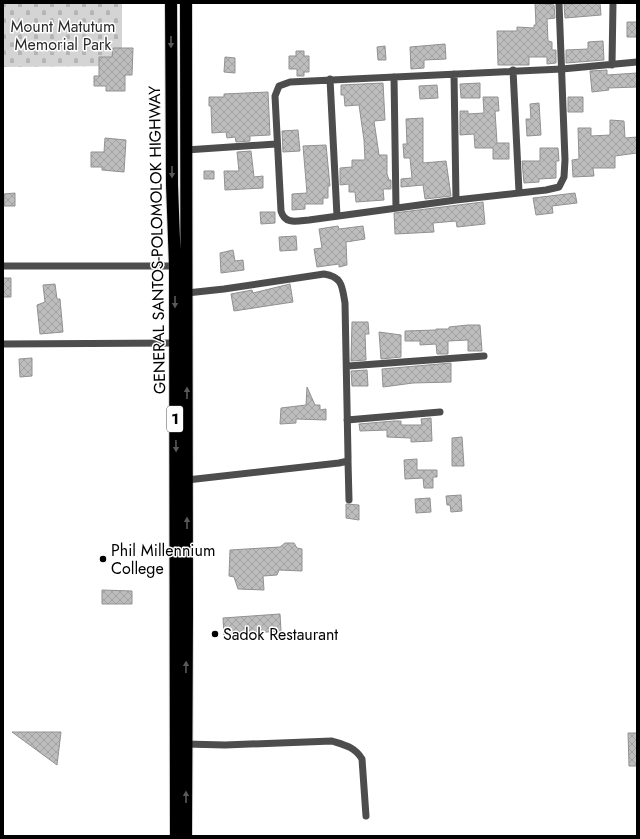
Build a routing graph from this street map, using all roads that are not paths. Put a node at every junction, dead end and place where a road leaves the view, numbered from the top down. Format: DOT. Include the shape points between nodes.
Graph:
graph roads {
  1 [pos="171,3"];
  2 [pos="186,3"];
  3 [pos="559,3"];
  4 [pos="613,3"];
  5 [pos="637,62"];
  6 [pos="612,65"];
  7 [pos="562,69"];
  8 [pos="513,70"];
  9 [pos="454,74"];
  10 [pos="394,77"];
  11 [pos="330,79"];
  12 [pos="276,144"];
  13 [pos="186,150"];
  14 [pos="519,192"];
  15 [pos="456,200"];
  16 [pos="396,208"];
  17 [pos="337,216"];
  18 [pos="3,266"];
  19 [pos="175,266"];
  20 [pos="187,293"];
  21 [pos="175,343"];
  22 [pos="3,344"];
  23 [pos="484,356"];
  24 [pos="348,366"];
  25 [pos="440,412"];
  26 [pos="347,420"];
  27 [pos="348,462"];
  28 [pos="187,480"];
  29 [pos="349,500"];
  30 [pos="185,744"];
  31 [pos="366,816"];
  32 [pos="176,836"];
  33 [pos="186,836"];
  1 -- 19 [label="highway, GENERAL SANTOS-POLOMOLOK HIGHWAY / 1, one-way"];
  2 -- 13 [label="highway, 1"];
  3 -- 7 [label="street"];
  4 -- 6 [label="street"];
  5 -- 6 [label="street"];
  6 -- 7 [label="street"];
  7 -- 8 [label="street"];
  7 -- 14 [label="street" via="562,183 557,188"];
  8 -- 9 [label="street"];
  8 -- 14 [label="street"];
  9 -- 10 [label="street"];
  9 -- 15 [label="street"];
  10 -- 11 [label="street"];
  10 -- 16 [label="street"];
  11 -- 12 [label="street" via="290,82 279,86 275,96"];
  11 -- 17 [label="street"];
  12 -- 13 [label="street"];
  12 -- 17 [label="street" via="281,211 284,219 293,221"];
  13 -- 20 [label="highway, 1"];
  14 -- 15 [label="street"];
  15 -- 16 [label="street"];
  16 -- 17 [label="street"];
  18 -- 19 [label="street"];
  19 -- 21 [label="highway, GENERAL SANTOS-POLOMOLOK HIGHWAY / 1, one-way"];
  20 -- 24 [label="street" via="324,274 336,277 341,283 345,303"];
  28 -- 20 [label="highway, 1, one-way"];
  21 -- 22 [label="street"];
  21 -- 32 [label="highway, GENERAL SANTOS-POLOMOLOK HIGHWAY / 1, one-way"];
  23 -- 24 [label="street"];
  24 -- 26 [label="street"];
  25 -- 26 [label="street"];
  26 -- 27 [label="street"];
  27 -- 28 [label="street"];
  27 -- 29 [label="street"];
  30 -- 28 [label="highway, 1, one-way"];
  30 -- 31 [label="street" via="332,741 348,745 357,751 362,759"];
  33 -- 30 [label="highway, 1, one-way"];
}
